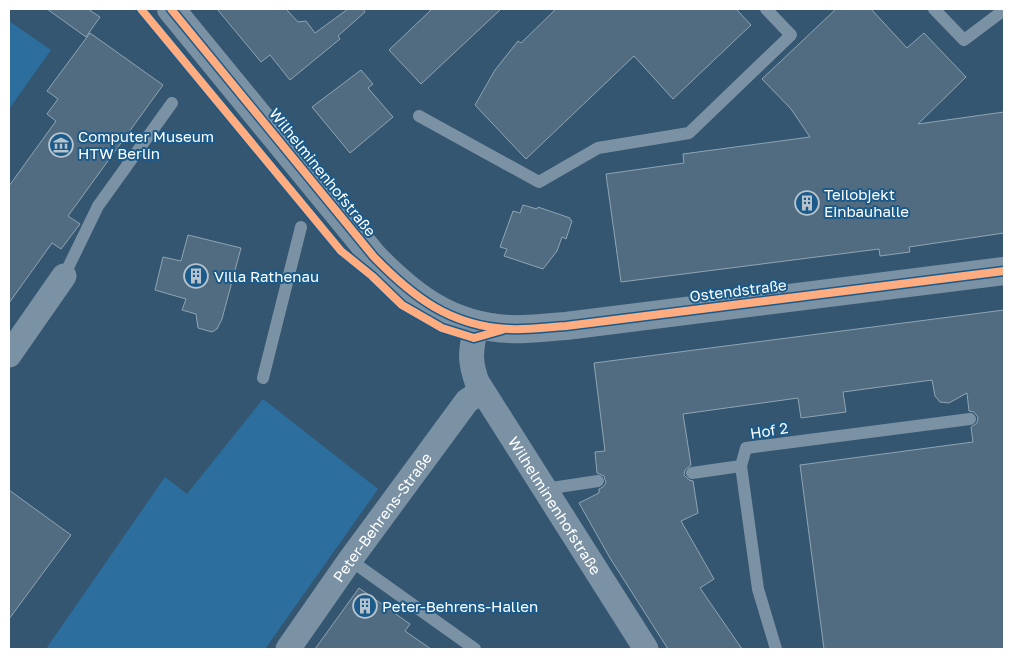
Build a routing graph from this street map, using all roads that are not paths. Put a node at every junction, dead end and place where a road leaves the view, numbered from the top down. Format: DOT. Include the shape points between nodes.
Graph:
graph roads {
  1 [pos="171,9"];
  2 [pos="766,9"];
  3 [pos="934,9"];
  4 [pos="1004,10"];
  5 [pos="172,103"];
  6 [pos="419,116"];
  7 [pos="302,227"];
  8 [pos="1004,272"];
  9 [pos="64,276"];
  10 [pos="476,323"];
  11 [pos="9,355"];
  12 [pos="263,378"];
  13 [pos="482,391"];
  14 [pos="970,419"];
  15 [pos="741,466"];
  16 [pos="692,473"];
  17 [pos="598,481"];
  18 [pos="545,489"];
  19 [pos="350,560"];
  20 [pos="288,649"];
  21 [pos="474,649"];
  22 [pos="646,649"];
  23 [pos="776,649"];
  1 -- 10 [label="street, Wilhelminenhofstraße" via="385,268 422,301 451,316"];
  2 -- 6 [label="lane" via="791,35 689,133 598,148 539,182"];
  3 -- 4 [label="lane" via="964,40"];
  5 -- 9 [label="lane" via="98,206"];
  7 -- 12 [label="lane"];
  8 -- 10 [label="street, Ostendstraße" via="566,326 522,329"];
  9 -- 11 [label="street"];
  10 -- 13 [label="street, Wilhelminenhofstraße" via="471,366"];
  13 -- 18 [label="street, Wilhelminenhofstraße"];
  13 -- 19 [label="street, Peter-Behrens-Straße" via="467,401"];
  14 -- 15 [label="lane, Hof 2" via="746,448"];
  15 -- 16 [label="lane"];
  15 -- 23 [label="lane" via="758,589"];
  17 -- 18 [label="lane"];
  18 -- 22 [label="street, Wilhelminenhofstraße"];
  19 -- 20 [label="street, Peter-Behrens-Straße"];
  19 -- 21 [label="lane"];
}
